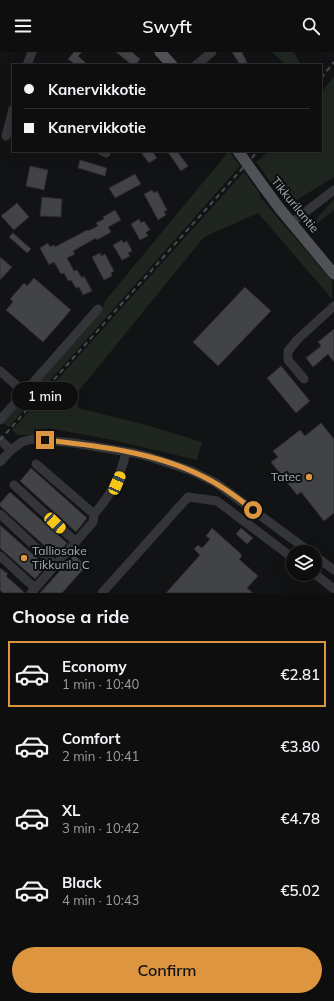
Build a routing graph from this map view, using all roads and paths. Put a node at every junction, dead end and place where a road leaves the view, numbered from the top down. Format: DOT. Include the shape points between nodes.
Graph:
graph roads {
  1 [pos="32,52"];
  2 [pos="160,52"];
  3 [pos="212,52"];
  4 [pos="28,64"];
  5 [pos="171,64"];
  6 [pos="197,64"];
  7 [pos="11,125"];
  8 [pos="6,136"];
  9 [pos="239,152"];
  10 [pos="334,190"];
  11 [pos="291,223"];
  12 [pos="334,274"];
  13 [pos="334,306"];
  14 [pos="98,309"];
  15 [pos="0,371"];
  16 [pos="304,379"];
  17 [pos="24,392"];
  18 [pos="0,420"];
  19 [pos="0,440"];
  20 [pos="11,450"];
  21 [pos="126,452"];
  22 [pos="0,462"];
  23 [pos="36,464"];
  24 [pos="14,485"];
  25 [pos="0,514"];
  26 [pos="94,514"];
  27 [pos="76,542"];
  28 [pos="300,545"];
  29 [pos="286,553"];
  30 [pos="0,556"];
  31 [pos="322,561"];
  32 [pos="55,565"];
  33 [pos="334,570"];
  34 [pos="322,580"];
  35 [pos="334,589"];
  36 [pos="33,591"];
  37 [pos="102,593"];
  1 -- 4 [label="street"];
  2 -- 5 [label="main road"];
  3 -- 6 [label="street"];
  7 -- 8 [label="street"];
  9 -- 11 [label="main road, Tikkurilantie, bridge"];
  10 -- 11 [label="street"];
  11 -- 12 [label="main road, Tikkurilantie"];
  13 -- 16 [label="street" via="288,351 288,360"];
  14 -- 17 [label="street"];
  15 -- 17 [label="street"];
  17 -- 18 [label="street"];
  19 -- 20 [label="street"];
  20 -- 21 [label="street" via="32,439"];
  20 -- 22 [label="street"];
  21 -- 26 [label="street" via="117,483"];
  21 -- 28 [label="street" via="174,464 216,483"];
  23 -- 26 [label="street"];
  24 -- 27 [label="street"];
  25 -- 32 [label="street"];
  26 -- 27 [label="street" via="93,522"];
  27 -- 32 [label="street"];
  29 -- 37 [label="street" via="217,501 188,497"];
  30 -- 36 [label="street"];
  31 -- 33 [label="street"];
  32 -- 36 [label="street"];
  34 -- 35 [label="street"];
}
